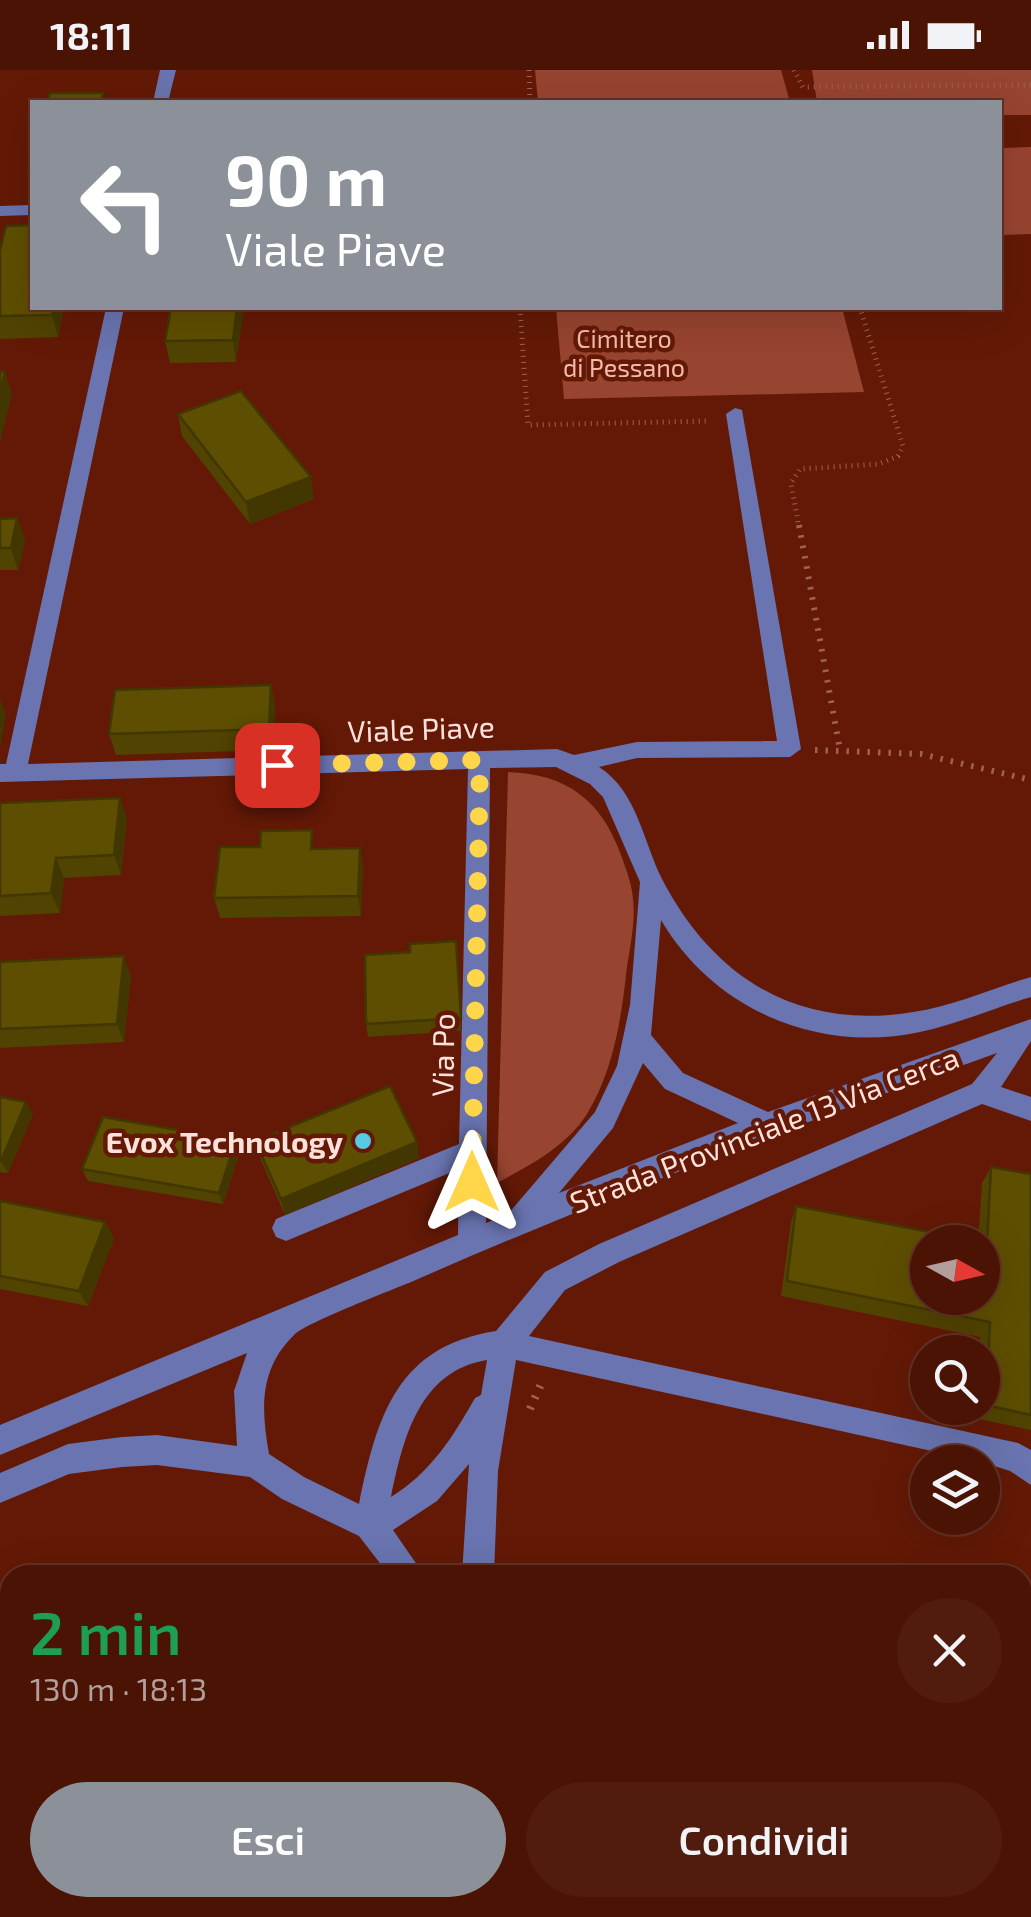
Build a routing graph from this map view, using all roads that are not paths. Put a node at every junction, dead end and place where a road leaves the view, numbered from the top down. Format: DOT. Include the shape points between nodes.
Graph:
graph roads {
  1 [pos="168,70"];
  2 [pos="161,100"];
  3 [pos="30,210"];
  4 [pos="0,211"];
  5 [pos="116,310"];
  6 [pos="736,417"];
  7 [pos="480,760"];
  8 [pos="577,764"];
  9 [pos="7,773"];
  10 [pos="652,882"];
  11 [pos="1031,987"];
  12 [pos="1026,1032"];
  13 [pos="637,1038"];
  14 [pos="982,1092"];
  15 [pos="1031,1109"];
  16 [pos="767,1124"];
  17 [pos="472,1151"];
  18 [pos="516,1223"];
  19 [pos="286,1228"];
  20 [pos="472,1243"];
  21 [pos="290,1322"];
  22 [pos="504,1344"];
  23 [pos="494,1391"];
  24 [pos="0,1440"];
  25 [pos="255,1463"];
  26 [pos="1031,1470"];
  27 [pos="0,1488"];
  28 [pos="370,1525"];
  29 [pos="402,1565"];
  30 [pos="479,1565"];
  1 -- 2 [label="street"];
  3 -- 4 [label="street"];
  5 -- 9 [label="street"];
  6 -- 8 [label="street" via="790,750 638,750"];
  7 -- 8 [label="street, Viale Piave" via="531,757"];
  7 -- 9 [label="street, Viale Piave"];
  7 -- 17 [label="street, Via Po"];
  8 -- 10 [label="street" via="599,777 623,806"];
  10 -- 11 [label="street" via="708,966 744,995 794,1016 908,1024"];
  10 -- 13 [label="street"];
  12 -- 14 [label="street"];
  12 -- 16 [label="street, Strada Provinciale 13 Via Cerca"];
  13 -- 16 [label="street" via="674,1080"];
  13 -- 18 [label="street" via="604,1120"];
  14 -- 15 [label="street"];
  14 -- 22 [label="street" via="567,1272"];
  16 -- 18 [label="street, Strada Provinciale 13 Via Cerca"];
  17 -- 19 [label="street"];
  17 -- 20 [label="street, Via Po"];
  18 -- 20 [label="street, Strada Provinciale 13 Via Cerca"];
  20 -- 21 [label="street, Strada Provinciale 13 Via Cerca"];
  21 -- 24 [label="street, Strada Provinciale 13 Via Cerca"];
  21 -- 25 [label="street" via="250,1372 246,1408"];
  22 -- 23 [label="street"];
  22 -- 26 [label="street" via="1018,1458"];
  22 -- 28 [label="street" via="478,1344 450,1355 414,1386 386,1443"];
  23 -- 28 [label="street" via="458,1459 430,1489"];
  23 -- 30 [label="street"];
  25 -- 27 [label="street" via="122,1452 68,1459"];
  25 -- 28 [label="street"];
  28 -- 29 [label="street"];
}
